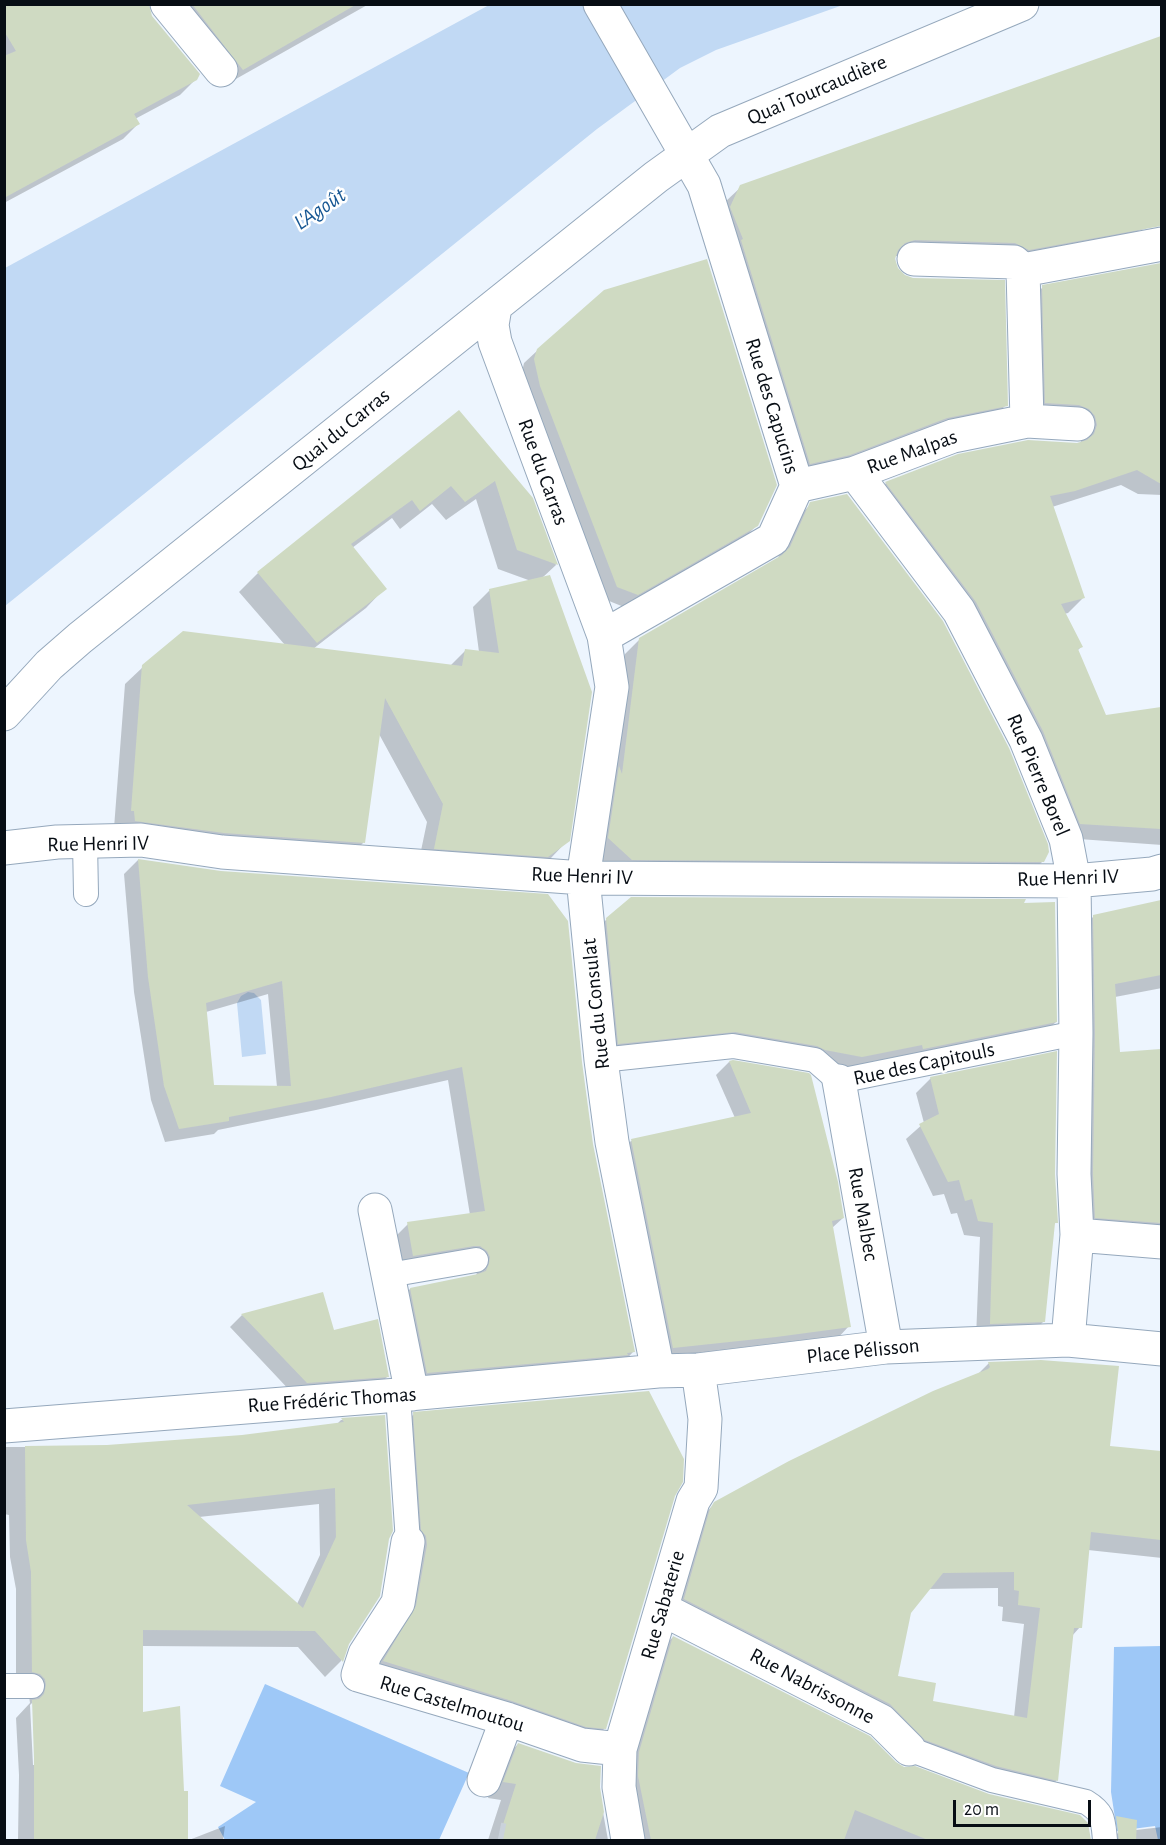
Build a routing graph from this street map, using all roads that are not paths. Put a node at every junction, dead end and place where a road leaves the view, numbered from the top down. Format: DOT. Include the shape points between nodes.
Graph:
graph roads {
  1 [pos="166,4"];
  2 [pos="600,4"];
  3 [pos="1022,4"];
  4 [pos="221,70"];
  5 [pos="686,155"];
  6 [pos="1161,244"];
  7 [pos="914,259"];
  8 [pos="1023,270"];
  9 [pos="495,307"];
  10 [pos="1027,421"];
  11 [pos="1078,424"];
  12 [pos="855,473"];
  13 [pos="797,486"];
  14 [pos="604,636"];
  15 [pos="4,714"];
  16 [pos="85,842"];
  17 [pos="4,848"];
  18 [pos="1161,871"];
  19 [pos="583,878"];
  20 [pos="1074,881"];
  21 [pos="86,894"];
  22 [pos="1076,1033"];
  23 [pos="601,1060"];
  24 [pos="839,1081"];
  25 [pos="375,1210"];
  26 [pos="1077,1235"];
  27 [pos="1161,1242"];
  28 [pos="476,1260"];
  29 [pos="389,1275"];
  30 [pos="1068,1340"];
  31 [pos="886,1347"];
  32 [pos="1161,1349"];
  33 [pos="698,1370"];
  34 [pos="658,1371"];
  35 [pos="405,1395"];
  36 [pos="4,1425"];
  37 [pos="408,1542"];
  38 [pos="662,1609"];
  39 [pos="4,1686"];
  40 [pos="32,1686"];
  41 [pos="507,1719"];
  42 [pos="620,1749"];
  43 [pos="909,1749"];
  44 [pos="484,1780"];
  45 [pos="628,1840"];
  46 [pos="1105,1840"];
  1 -- 4 [label="street"];
  2 -- 5 [label="street"];
  3 -- 5 [label="street, Quai Tourcaudière" via="720,131"];
  5 -- 9 [label="street, Quai du Carras"];
  5 -- 13 [label="street, Rue des Capucins" via="704,185"];
  6 -- 8 [label="street"];
  7 -- 8 [label="street" via="1014,262"];
  8 -- 10 [label="street"];
  9 -- 14 [label="street, Rue du Carras" via="495,342"];
  9 -- 15 [label="street, Quai du Carras" via="80,638 48,665"];
  10 -- 11 [label="street, Rue Malpas"];
  10 -- 12 [label="street, Rue Malpas" via="953,436"];
  12 -- 13 [label="street, Rue Malpas"];
  12 -- 20 [label="street, Rue Pierre Borel" via="959,611 1026,740 1066,840"];
  13 -- 14 [label="street, Rue des Capucins" via="773,539"];
  14 -- 19 [label="street, Rue du Consulat" via="612,687"];
  16 -- 17 [label="street, Rue Henri IV"];
  16 -- 19 [label="street, Rue Henri IV" via="141,840 222,852"];
  16 -- 21 [label="lane"];
  18 -- 20 [label="street, Rue Henri IV"];
  19 -- 20 [label="street, Rue Henri IV"];
  19 -- 23 [label="street, Rue du Consulat"];
  20 -- 22 [label="street, Rue Pierre Borel"];
  22 -- 24 [label="lane, Rue des Capitouls"];
  22 -- 26 [label="street, Rue Pierre Borel"];
  23 -- 24 [label="lane, Rue des Capitouls" via="732,1046 815,1060"];
  23 -- 34 [label="street, Rue du Consulat" via="612,1142"];
  24 -- 31 [label="street, Rue Malbec"];
  25 -- 29 [label="street"];
  26 -- 27 [label="street"];
  26 -- 30 [label="street, Rue Pierre Borel"];
  28 -- 29 [label="lane"];
  29 -- 35 [label="street"];
  30 -- 31 [label="street, Place Pélisson"];
  30 -- 32 [label="street, Place Pélisson"];
  31 -- 33 [label="street, Place Pélisson"];
  33 -- 34 [label="street, Place Pélisson"];
  33 -- 38 [label="street, Rue Sabaterie" via="705,1419 701,1488 693,1501"];
  34 -- 35 [label="street, Rue Frédéric Thomas"];
  35 -- 36 [label="street, Rue Frédéric Thomas" via="241,1397 89,1409"];
  35 -- 37 [label="lane, Rue Castelmoutou"];
  37 -- 41 [label="street, Rue Castelmoutou" via="398,1603 365,1654 358,1675"];
  38 -- 42 [label="street, Rue Sabaterie"];
  38 -- 43 [label="street, Rue Nabrissonne" via="881,1721"];
  39 -- 40 [label="lane"];
  41 -- 42 [label="street, Rue Castelmoutou" via="582,1745"];
  41 -- 44 [label="street"];
  42 -- 45 [label="street, Rue Sabaterie" via="619,1787"];
  43 -- 46 [label="lane, Rue Nabrissonne" via="992,1780 1086,1802 1103,1817"];
}
